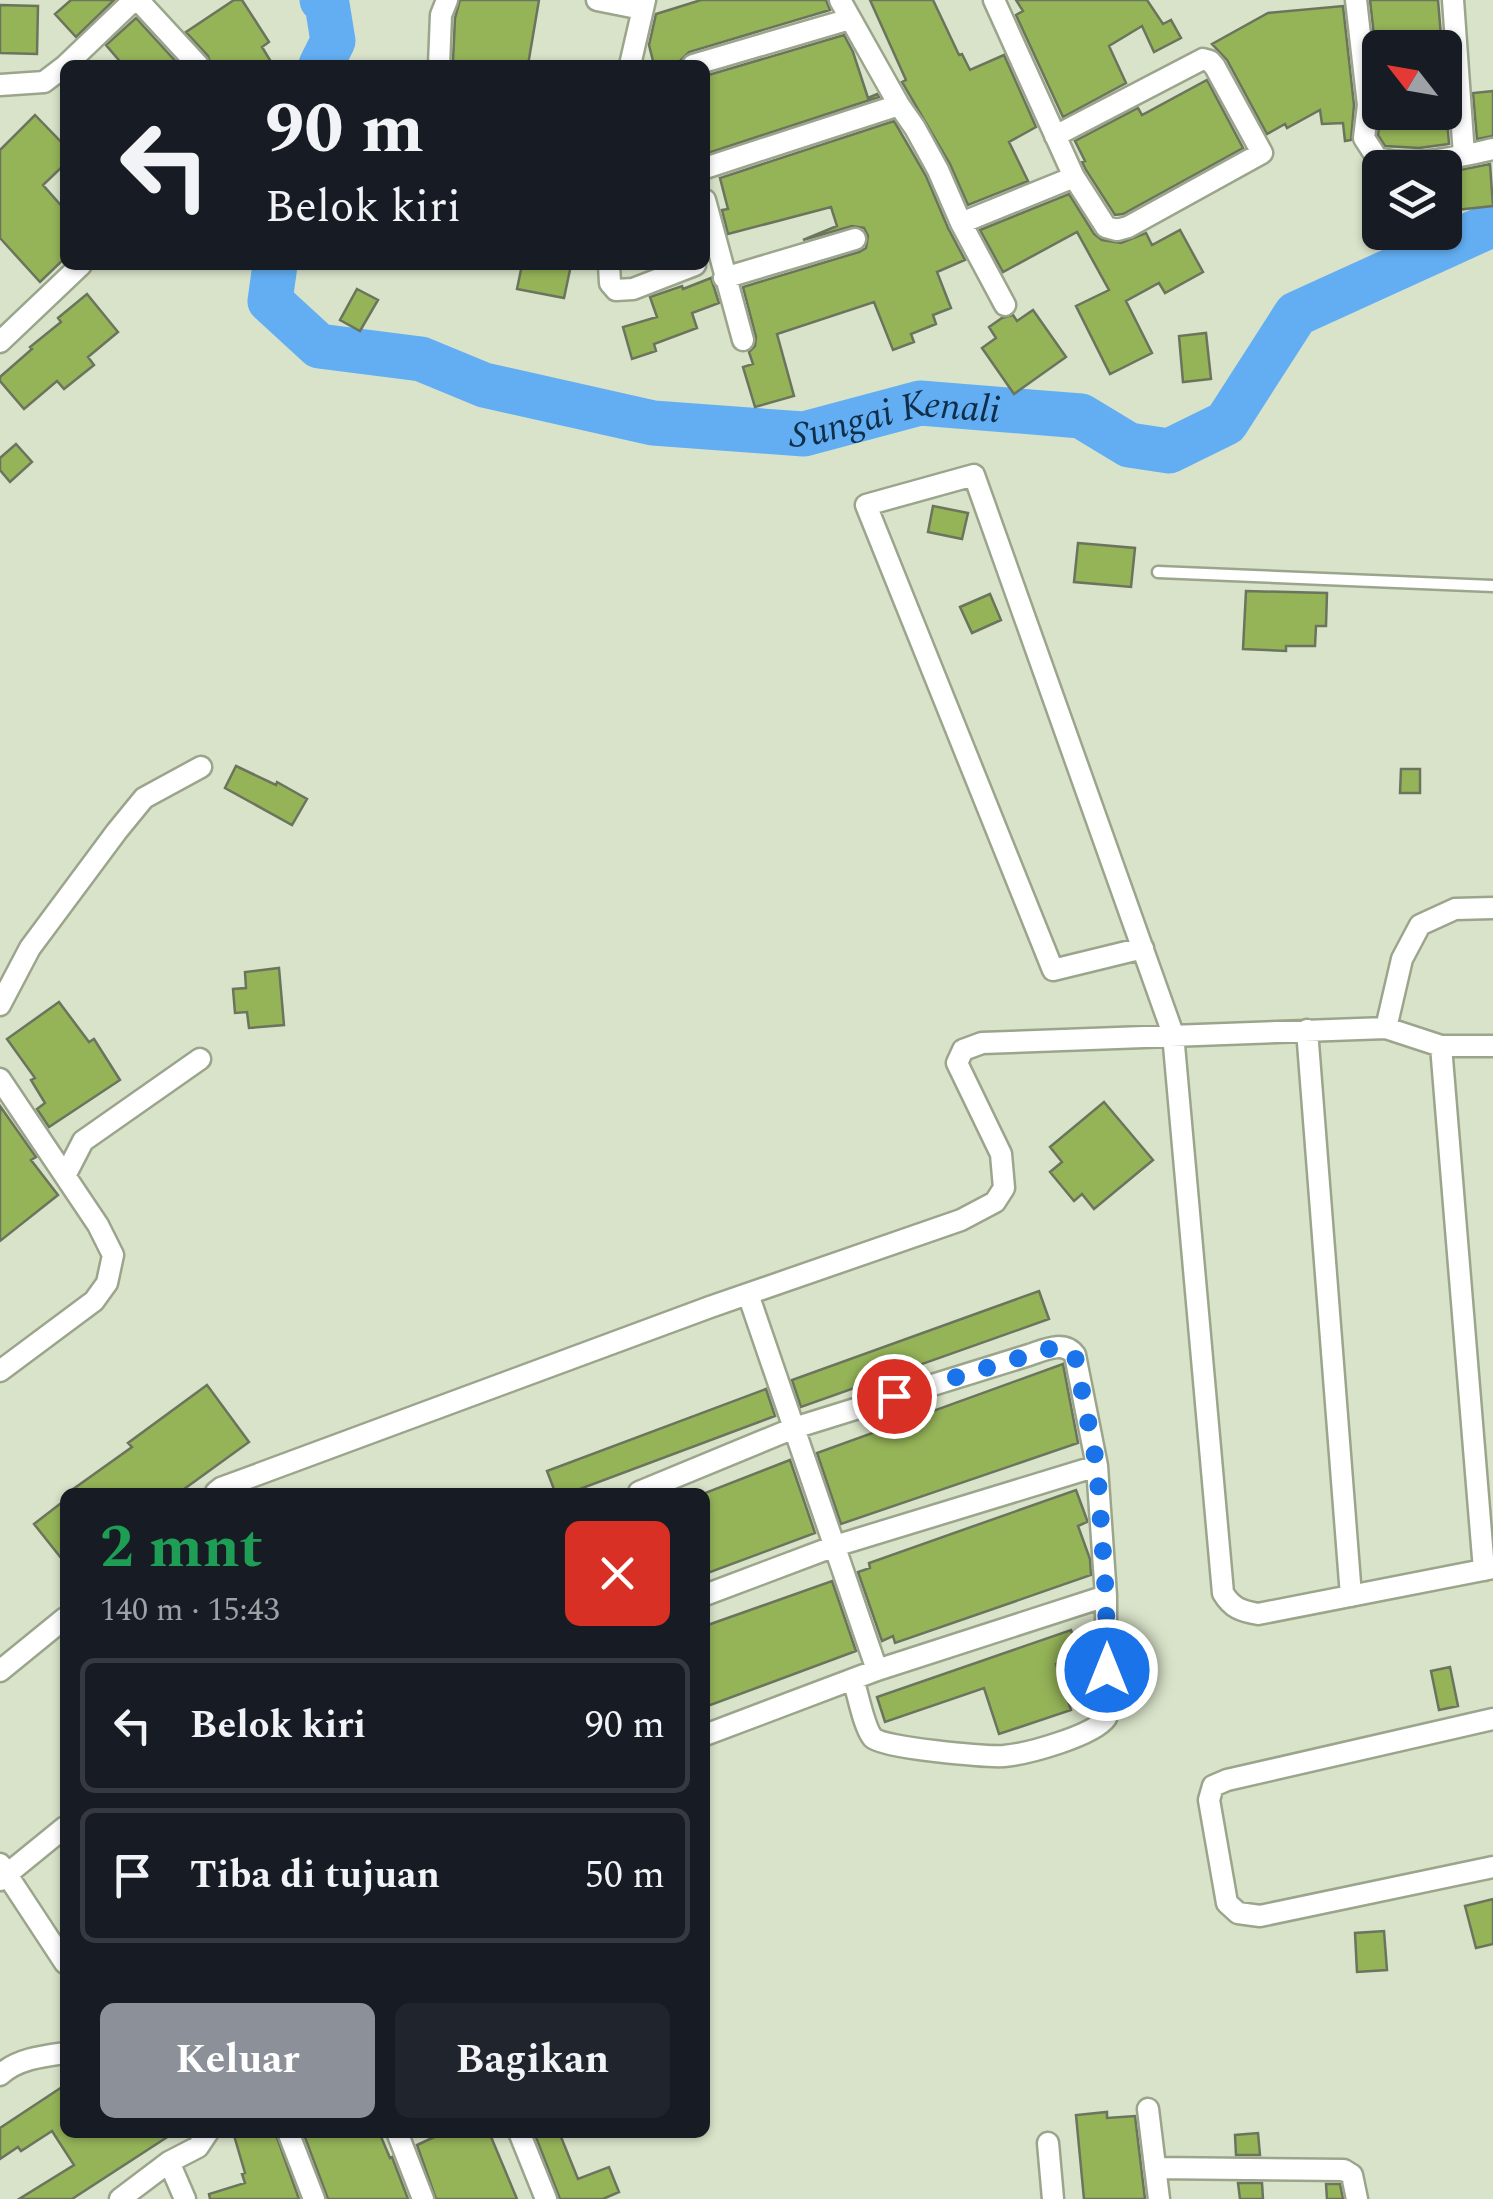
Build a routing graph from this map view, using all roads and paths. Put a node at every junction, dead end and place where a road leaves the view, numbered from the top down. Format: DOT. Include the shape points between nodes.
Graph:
graph roads {
  1 [pos="136,0"];
  2 [pos="447,0"];
  3 [pos="597,0"];
  4 [pos="994,0"];
  5 [pos="1356,0"];
  6 [pos="1453,0"];
  7 [pos="644,5"];
  8 [pos="845,9"];
  9 [pos="71,60"];
  10 [pos="193,60"];
  11 [pos="439,60"];
  12 [pos="631,60"];
  13 [pos="707,60"];
  14 [pos="60,70"];
  15 [pos="0,85"];
  16 [pos="899,105"];
  17 [pos="1056,136"];
  18 [pos="1493,149"];
  19 [pos="1464,156"];
  20 [pos="710,166"];
  21 [pos="1074,177"];
  22 [pos="961,223"];
  23 [pos="856,239"];
  24 [pos="712,258"];
  25 [pos="76,270"];
  26 [pos="609,270"];
  27 [pos="682,270"];
  28 [pos="724,278"];
  29 [pos="1004,305"];
  30 [pos="742,340"];
  31 [pos="0,342"];
  32 [pos="1158,572"];
  33 [pos="1493,586"];
  34 [pos="202,767"];
  35 [pos="1493,908"];
  36 [pos="1143,948"];
  37 [pos="0,1004"];
  38 [pos="1386,1028"];
  39 [pos="1307,1030"];
  40 [pos="1173,1034"];
  41 [pos="1442,1046"];
  42 [pos="1493,1046"];
  43 [pos="200,1058"];
  44 [pos="0,1079"];
  45 [pos="65,1176"];
  46 [pos="748,1294"];
  47 [pos="1,1368"];
  48 [pos="794,1428"];
  49 [pos="1097,1466"];
  50 [pos="221,1488"];
  51 [pos="649,1488"];
  52 [pos="834,1546"];
  53 [pos="1489,1569"];
  54 [pos="710,1593"];
  55 [pos="1106,1596"];
  56 [pos="1350,1596"];
  57 [pos="60,1622"];
  58 [pos="0,1670"];
  59 [pos="877,1670"];
  60 [pos="853,1679"];
  61 [pos="1493,1719"];
  62 [pos="710,1733"];
  63 [pos="60,1831"];
  64 [pos="1493,1867"];
  65 [pos="2,1873"];
  66 [pos="60,1955"];
  67 [pos="60,2054"];
  68 [pos="0,2074"];
  69 [pos="1148,2108"];
  70 [pos="197,2138"];
  71 [pos="290,2138"];
  72 [pos="402,2138"];
  73 [pos="521,2138"];
  74 [pos="1048,2143"];
  75 [pos="169,2162"];
  76 [pos="1155,2168"];
  77 [pos="120,2199"];
  78 [pos="186,2199"];
  79 [pos="314,2199"];
  80 [pos="423,2199"];
  81 [pos="546,2199"];
  82 [pos="1053,2199"];
  83 [pos="1159,2199"];
  84 [pos="1357,2199"];
  1 -- 9 [label="street"];
  1 -- 10 [label="street"];
  2 -- 11 [label="street"];
  3 -- 7 [label="street"];
  4 -- 17 [label="street"];
  5 -- 19 [label="street" via="1368,105 1364,138 1376,158 1395,163"];
  6 -- 19 [label="street"];
  7 -- 12 [label="street"];
  8 -- 13 [label="street"];
  8 -- 16 [label="street"];
  14 -- 15 [label="street" via="44,82"];
  16 -- 20 [label="street"];
  16 -- 22 [label="street"];
  17 -- 21 [label="street"];
  17 -- 21 [label="street" via="1203,59 1216,67 1262,153 1117,230 1106,226"];
  18 -- 19 [label="street"];
  21 -- 22 [label="street"];
  22 -- 29 [label="street"];
  23 -- 28 [label="street"];
  24 -- 28 [label="street"];
  25 -- 31 [label="street"];
  26 -- 27 [label="street" via="616,290"];
  28 -- 30 [label="street"];
  32 -- 33 [label="lane"];
  34 -- 37 [label="street" via="144,798 30,948"];
  35 -- 38 [label="street" via="1455,909 1420,925 1402,958"];
  36 -- 36 [label="street" via="1052,970 866,505 974,475"];
  36 -- 40 [label="street"];
  38 -- 39 [label="street"];
  38 -- 41 [label="street"];
  39 -- 40 [label="street"];
  39 -- 56 [label="street"];
  40 -- 46 [label="street" via="982,1043 962,1050 957,1063 1000,1154 1004,1188 995,1202 961,1220"];
  40 -- 56 [label="street" via="1223,1593 1230,1605 1258,1614"];
  41 -- 42 [label="street"];
  41 -- 53 [label="street"];
  43 -- 45 [label="street" via="83,1141"];
  44 -- 45 [label="street"];
  45 -- 47 [label="street" via="114,1255 107,1283 94,1300"];
  46 -- 48 [label="street"];
  46 -- 50 [label="street"];
  48 -- 49 [label="street" via="1066,1347 1075,1356"];
  48 -- 51 [label="street"];
  48 -- 52 [label="street"];
  49 -- 52 [label="street"];
  49 -- 55 [label="street"];
  52 -- 54 [label="street"];
  52 -- 59 [label="street"];
  53 -- 56 [label="street"];
  55 -- 59 [label="street"];
  55 -- 60 [label="street" via="1106,1718 1067,1740 1002,1756 882,1744 872,1736"];
  57 -- 58 [label="street"];
  59 -- 60 [label="street"];
  60 -- 62 [label="street"];
  61 -- 64 [label="street" via="1227,1780 1213,1786 1209,1800 1227,1903 1238,1914 1260,1916"];
  63 -- 65 [label="street"];
  65 -- 66 [label="street"];
  67 -- 68 [label="street"];
  69 -- 76 [label="street"];
  70 -- 75 [label="street"];
  71 -- 79 [label="street"];
  72 -- 80 [label="street"];
  73 -- 81 [label="street"];
  74 -- 82 [label="street"];
  75 -- 77 [label="street"];
  75 -- 78 [label="street"];
  76 -- 83 [label="street"];
  76 -- 84 [label="street" via="1344,2170 1352,2175"];
}
